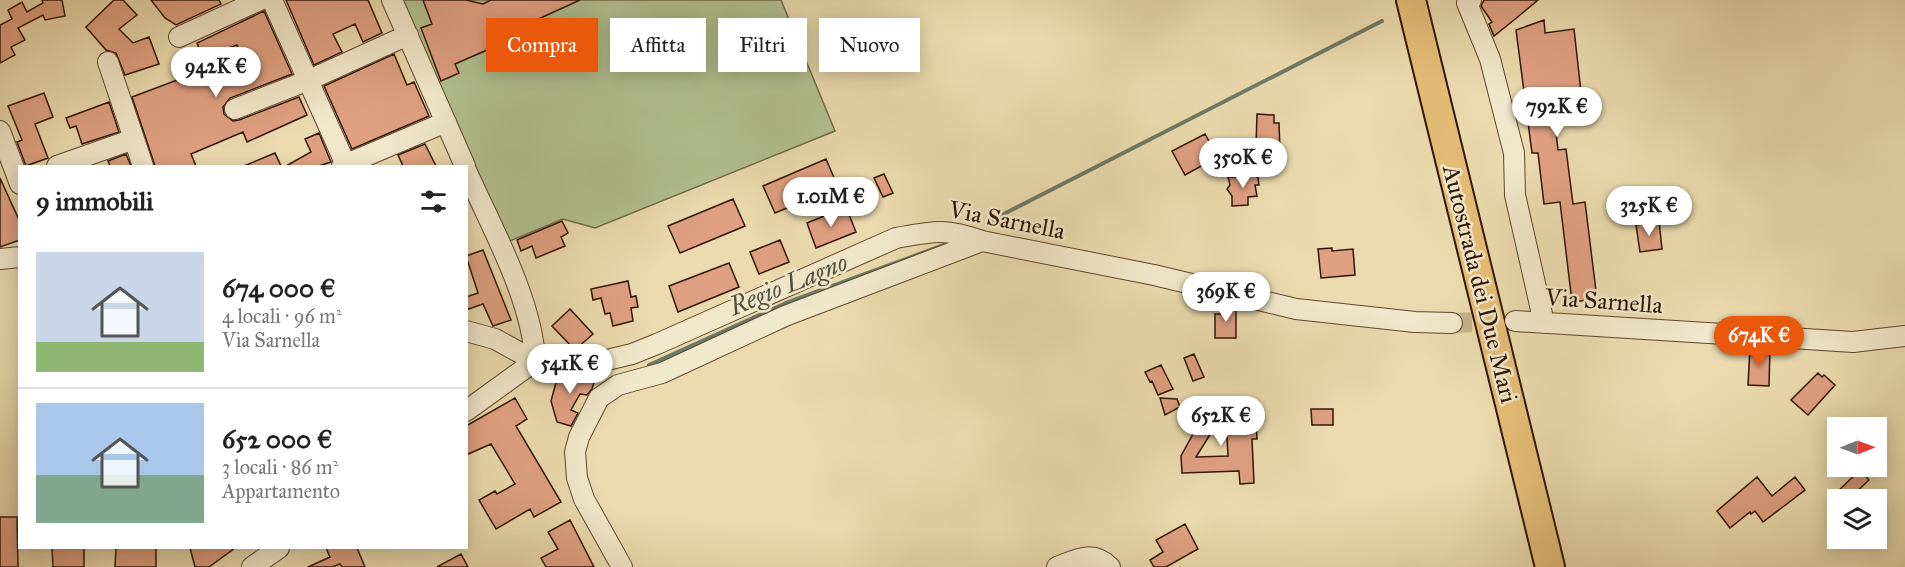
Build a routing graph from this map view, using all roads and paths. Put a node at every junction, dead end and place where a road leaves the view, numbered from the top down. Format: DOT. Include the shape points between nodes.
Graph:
graph roads {
  1 [pos="272,0"];
  2 [pos="392,0"];
  3 [pos="1392,0"];
  4 [pos="1411,0"];
  5 [pos="1471,0"];
  6 [pos="251,2"];
  7 [pos="408,35"];
  8 [pos="179,37"];
  9 [pos="108,62"];
  10 [pos="309,80"];
  11 [pos="235,109"];
  12 [pos="446,122"];
  13 [pos="0,131"];
  14 [pos="134,139"];
  15 [pos="60,165"];
  16 [pos="143,165"];
  17 [pos="344,165"];
  18 [pos="346,165"];
  19 [pos="465,165"];
  20 [pos="468,173"];
  21 [pos="18,178"];
  22 [pos="982,241"];
  23 [pos="18,257"];
  24 [pos="0,259"];
  25 [pos="1515,321"];
  26 [pos="1452,323"];
  27 [pos="1544,323"];
  28 [pos="468,332"];
  29 [pos="1905,336"];
  30 [pos="632,354"];
  31 [pos="535,361"];
  32 [pos="640,378"];
  33 [pos="468,410"];
  34 [pos="278,549"];
  35 [pos="252,567"];
  36 [pos="622,567"];
  37 [pos="1057,567"];
  38 [pos="1110,567"];
  39 [pos="1531,567"];
  40 [pos="1550,567"];
  1 -- 10 [label="street"];
  2 -- 7 [label="street"];
  3 -- 39 [label="highway, Autostrada dei Due Mari"];
  4 -- 40 [label="highway, Autostrada dei Due Mari"];
  5 -- 27 [label="street" via="1467,3 1490,59 1514,153 1515,195"];
  6 -- 8 [label="street"];
  7 -- 10 [label="street"];
  7 -- 12 [label="street"];
  9 -- 14 [label="street"];
  10 -- 11 [label="street"];
  10 -- 17 [label="street"];
  12 -- 18 [label="street"];
  12 -- 19 [label="street"];
  13 -- 21 [label="street"];
  14 -- 15 [label="street"];
  14 -- 16 [label="street"];
  20 -- 31 [label="street" via="526,308 534,336"];
  22 -- 26 [label="street, Via Sarnella" via="1155,275 1296,309"];
  22 -- 30 [label="street, Via Sarnella" via="955,232 936,231 896,238"];
  22 -- 32 [label="street" via="848,290 662,373"];
  23 -- 24 [label="street"];
  25 -- 27 [label="street, Via Sarnella"];
  27 -- 29 [label="street, Via Sarnella" via="1853,342"];
  28 -- 31 [label="street" via="495,339"];
  30 -- 31 [label="street, Via Sarnella" via="592,361"];
  30 -- 32 [label="street"];
  31 -- 33 [label="street"];
  32 -- 36 [label="street" via="618,385 599,398 579,437 576,452 577,478 584,499"];
  34 -- 35 [label="street"];
  37 -- 38 [label="street" via="1091,556"];
}
